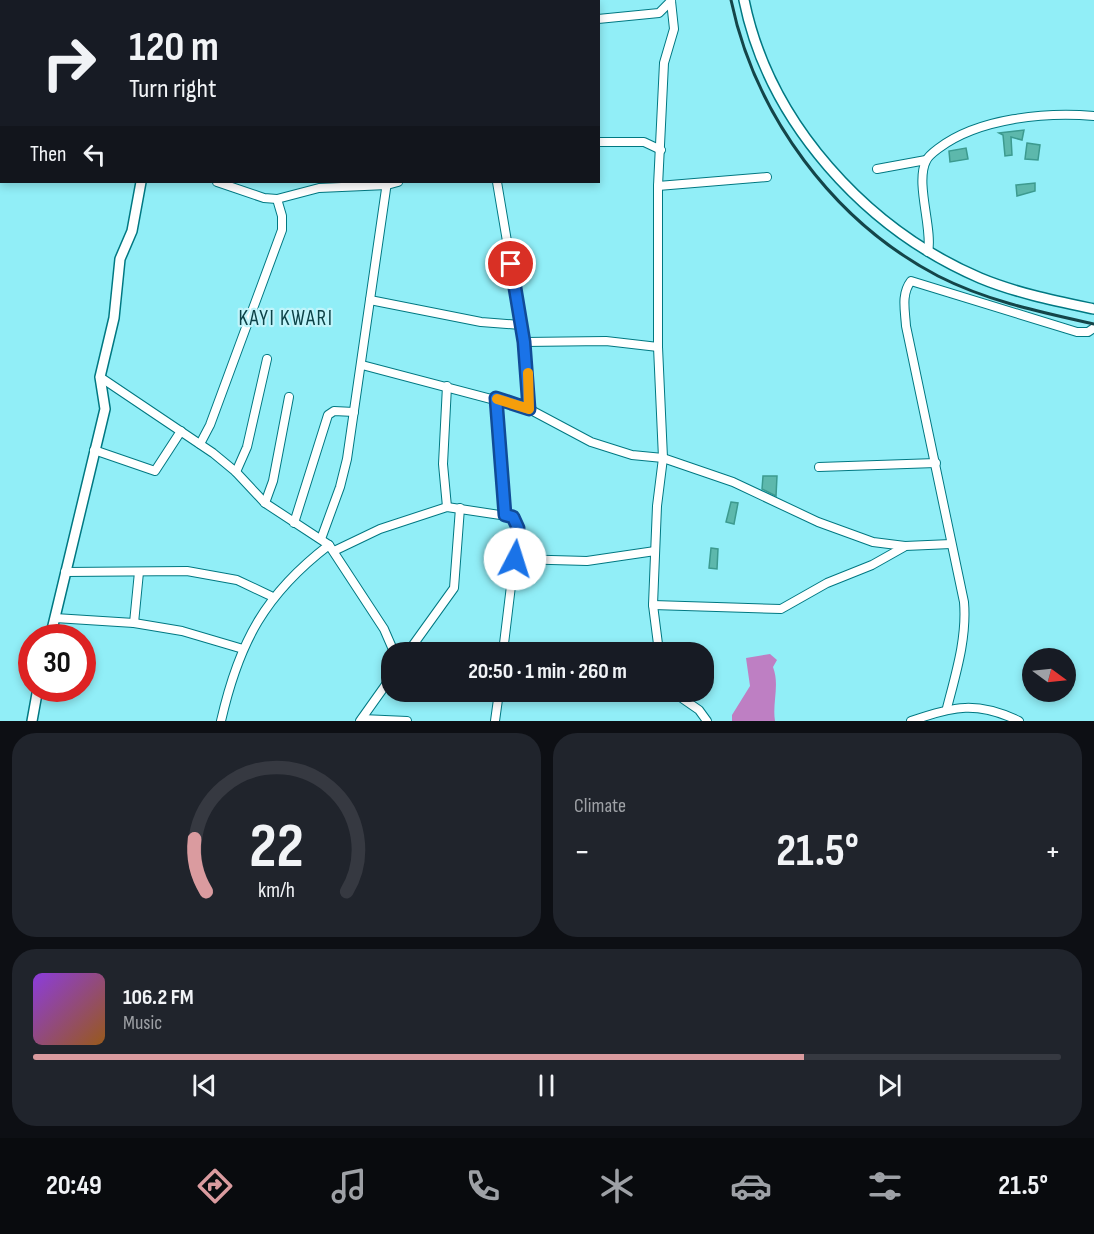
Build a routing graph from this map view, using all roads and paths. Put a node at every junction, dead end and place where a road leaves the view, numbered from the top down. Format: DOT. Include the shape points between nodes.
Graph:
graph roads {
  1 [pos="744,0"];
  2 [pos="600,19"];
  3 [pos="1094,116"];
  4 [pos="600,142"];
  5 [pos="661,150"];
  6 [pos="926,160"];
  7 [pos="877,169"];
  8 [pos="767,177"];
  9 [pos="141,183"];
  10 [pos="220,183"];
  11 [pos="387,183"];
  12 [pos="497,183"];
  13 [pos="658,186"];
  14 [pos="277,199"];
  15 [pos="928,252"];
  16 [pos="370,300"];
  17 [pos="1094,309"];
  18 [pos="521,325"];
  19 [pos="1094,328"];
  20 [pos="524,342"];
  21 [pos="658,347"];
  22 [pos="267,359"];
  23 [pos="362,365"];
  24 [pos="100,377"];
  25 [pos="447,386"];
  26 [pos="290,398"];
  27 [pos="496,398"];
  28 [pos="529,409"];
  29 [pos="354,412"];
  30 [pos="181,431"];
  31 [pos="200,444"];
  32 [pos="94,450"];
  33 [pos="663,458"];
  34 [pos="936,463"];
  35 [pos="819,467"];
  36 [pos="236,472"];
  37 [pos="265,503"];
  38 [pos="447,507"];
  39 [pos="460,508"];
  40 [pos="505,515"];
  41 [pos="294,523"];
  42 [pos="321,539"];
  43 [pos="951,544"];
  44 [pos="905,546"];
  45 [pos="332,548"];
  46 [pos="655,551"];
  47 [pos="515,559"];
  48 [pos="65,572"];
  49 [pos="139,572"];
  50 [pos="273,597"];
  51 [pos="653,605"];
  52 [pos="55,618"];
  53 [pos="135,623"];
  54 [pos="54,624"];
  55 [pos="390,642"];
  56 [pos="415,642"];
  57 [pos="504,642"];
  58 [pos="658,642"];
  59 [pos="243,649"];
  60 [pos="381,692"];
  61 [pos="35,702"];
  62 [pos="497,702"];
  63 [pos="688,702"];
  64 [pos="947,708"];
  65 [pos="361,720"];
  66 [pos="32,721"];
  67 [pos="221,721"];
  68 [pos="407,721"];
  69 [pos="495,721"];
  70 [pos="707,721"];
  71 [pos="911,721"];
  72 [pos="1019,721"];
  1 -- 15 [label="street" via="764,64 818,154 858,199 894,231"];
  2 -- 5 [label="street" via="659,13 671,1 674,29 664,63"];
  3 -- 6 [label="street" via="1045,115 969,130"];
  4 -- 5 [label="street" via="644,142"];
  5 -- 13 [label="street"];
  6 -- 7 [label="street"];
  6 -- 15 [label="street"];
  8 -- 13 [label="street"];
  9 -- 24 [label="street" via="132,231 120,259 114,318"];
  10 -- 14 [label="street"];
  11 -- 14 [label="street" via="319,188"];
  11 -- 16 [label="street"];
  12 -- 18 [label="street"];
  13 -- 21 [label="street"];
  14 -- 31 [label="street" via="282,230"];
  15 -- 17 [label="street" via="983,279 1041,298"];
  16 -- 18 [label="street" via="481,322"];
  16 -- 23 [label="street"];
  18 -- 20 [label="street"];
  19 -- 34 [label="street" via="1077,332 911,281 904,302 906,326"];
  20 -- 21 [label="street" via="606,341"];
  20 -- 28 [label="street"];
  21 -- 33 [label="street"];
  22 -- 36 [label="street" via="247,447"];
  23 -- 25 [label="street"];
  23 -- 29 [label="street"];
  24 -- 30 [label="street"];
  24 -- 32 [label="street" via="105,409"];
  25 -- 27 [label="street"];
  25 -- 38 [label="street" via="443,456"];
  26 -- 37 [label="street"];
  27 -- 28 [label="street"];
  27 -- 40 [label="street"];
  28 -- 33 [label="street" via="619,452"];
  29 -- 41 [label="street" via="334,411 328,415"];
  29 -- 42 [label="street" via="340,487"];
  30 -- 31 [label="street"];
  30 -- 32 [label="street" via="155,471"];
  31 -- 36 [label="street"];
  32 -- 48 [label="street"];
  33 -- 44 [label="street" via="733,482 818,522 873,542"];
  33 -- 46 [label="street"];
  34 -- 35 [label="street"];
  34 -- 43 [label="street"];
  36 -- 37 [label="street"];
  37 -- 41 [label="street"];
  38 -- 39 [label="street"];
  38 -- 45 [label="street"];
  39 -- 40 [label="street"];
  39 -- 56 [label="street" via="454,588"];
  40 -- 47 [label="street" via="516,521"];
  41 -- 42 [label="street"];
  42 -- 45 [label="street"];
  43 -- 44 [label="street"];
  43 -- 64 [label="street" via="966,623"];
  44 -- 51 [label="street" via="781,609"];
  45 -- 50 [label="street" via="304,564"];
  45 -- 55 [label="street"];
  46 -- 47 [label="street" via="587,561"];
  46 -- 51 [label="street"];
  47 -- 57 [label="street"];
  48 -- 49 [label="street"];
  48 -- 52 [label="street"];
  49 -- 50 [label="street" via="214,574"];
  49 -- 53 [label="street"];
  50 -- 59 [label="street"];
  51 -- 58 [label="street"];
  52 -- 53 [label="street"];
  52 -- 54 [label="street"];
  53 -- 59 [label="street" via="182,631"];
  59 -- 67 [label="street"];
  60 -- 65 [label="street"];
  61 -- 66 [label="street"];
  62 -- 69 [label="street"];
  63 -- 70 [label="street"];
  64 -- 71 [label="street"];
  64 -- 72 [label="street" via="996,710"];
  65 -- 68 [label="street"];
}
